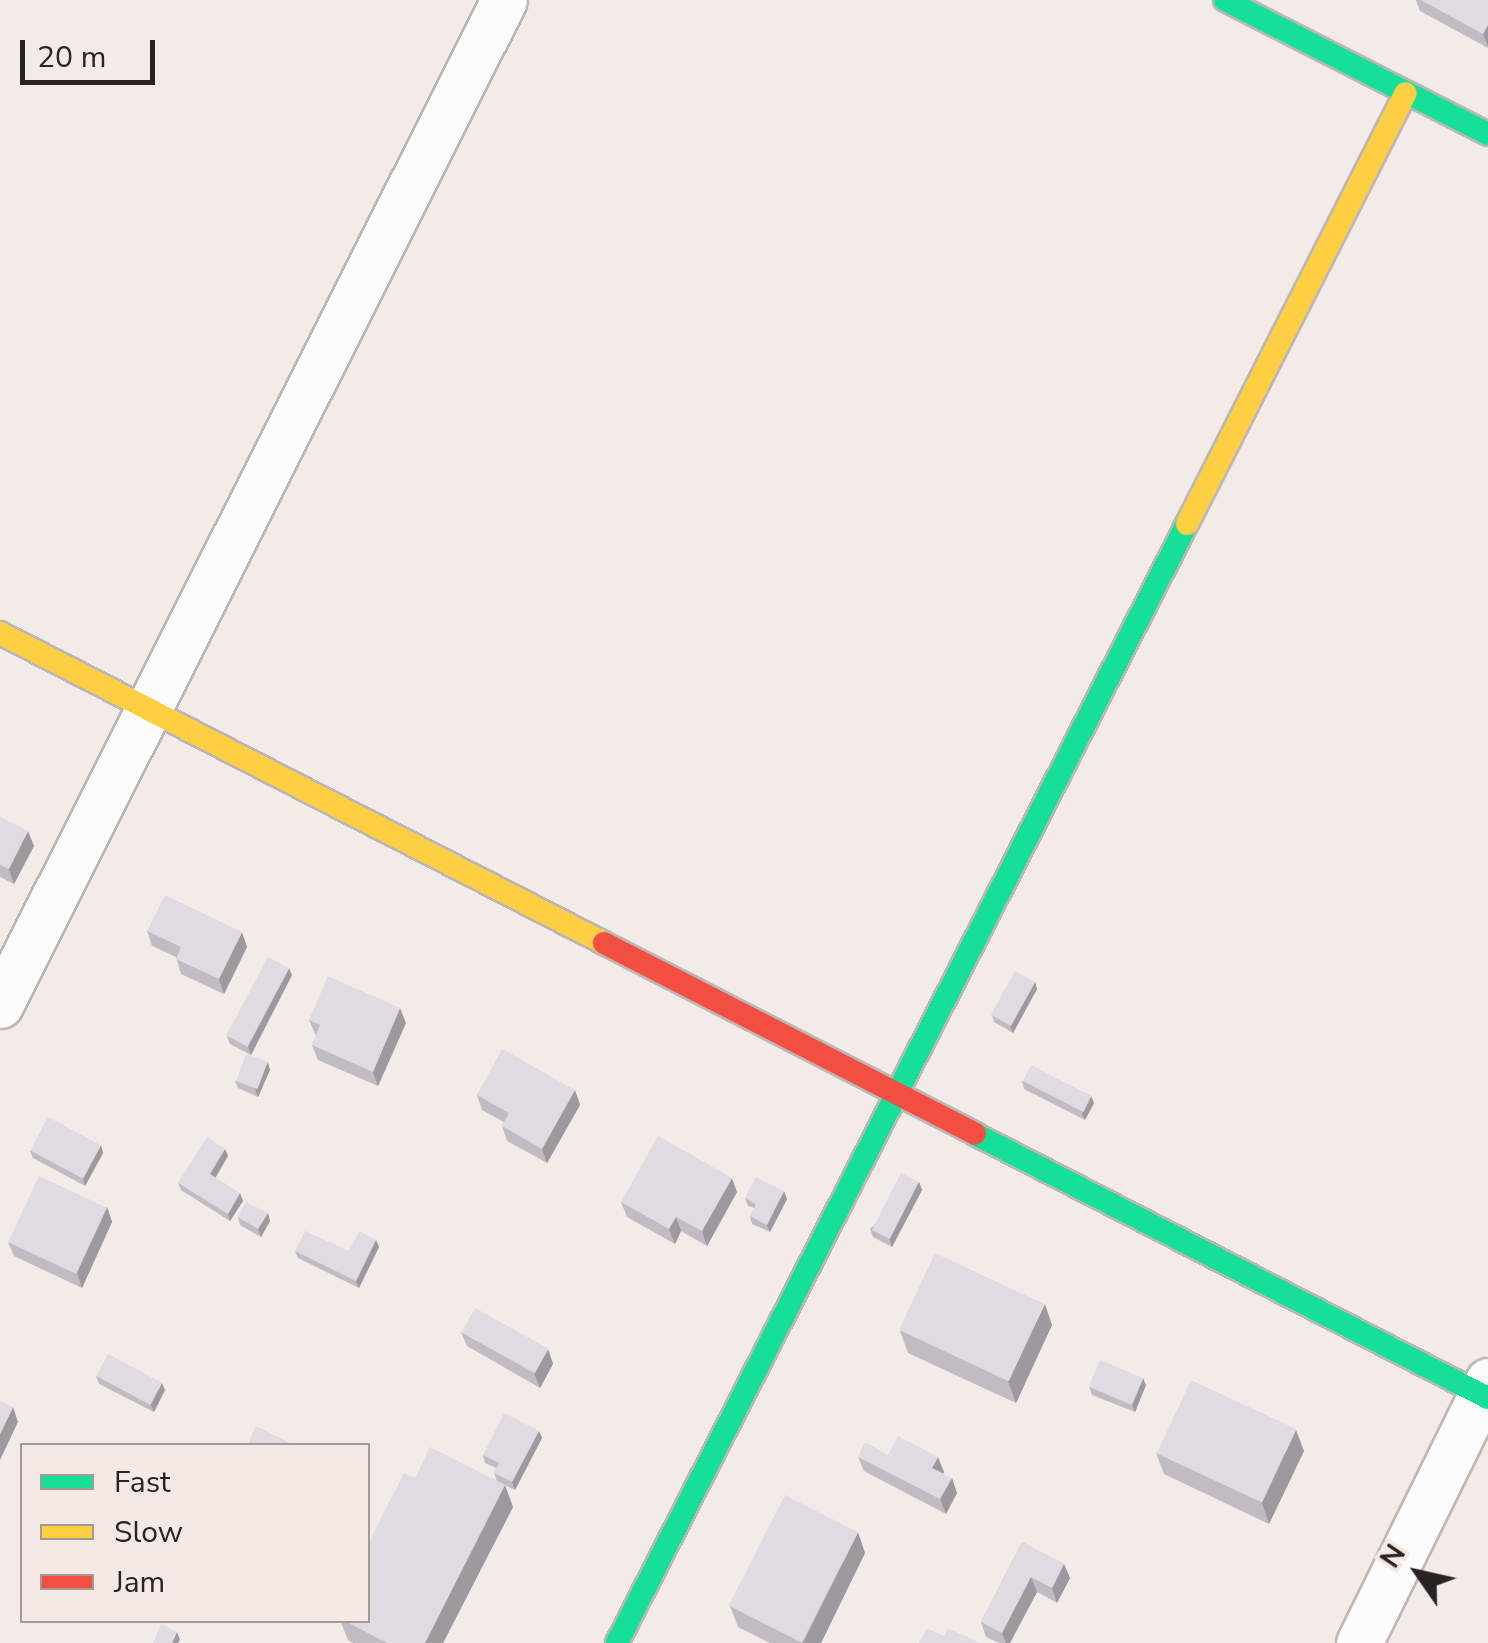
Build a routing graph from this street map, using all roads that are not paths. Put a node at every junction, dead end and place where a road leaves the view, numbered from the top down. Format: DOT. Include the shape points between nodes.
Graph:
graph roads {
  1 [pos="504,0"];
  2 [pos="1226,0"];
  3 [pos="1406,93"];
  4 [pos="1488,134"];
  5 [pos="0,633"];
  6 [pos="146,708"];
  7 [pos="0,1005"];
  8 [pos="896,1094"];
  9 [pos="1486,1391"];
  10 [pos="616,1643"];
  11 [pos="1359,1643"];
  1 -- 6 [label="street"];
  2 -- 3 [label="street"];
  3 -- 4 [label="street"];
  3 -- 8 [label="street"];
  5 -- 6 [label="street"];
  6 -- 7 [label="street"];
  6 -- 8 [label="street"];
  8 -- 9 [label="street"];
  8 -- 10 [label="street"];
  9 -- 11 [label="street"];
}
